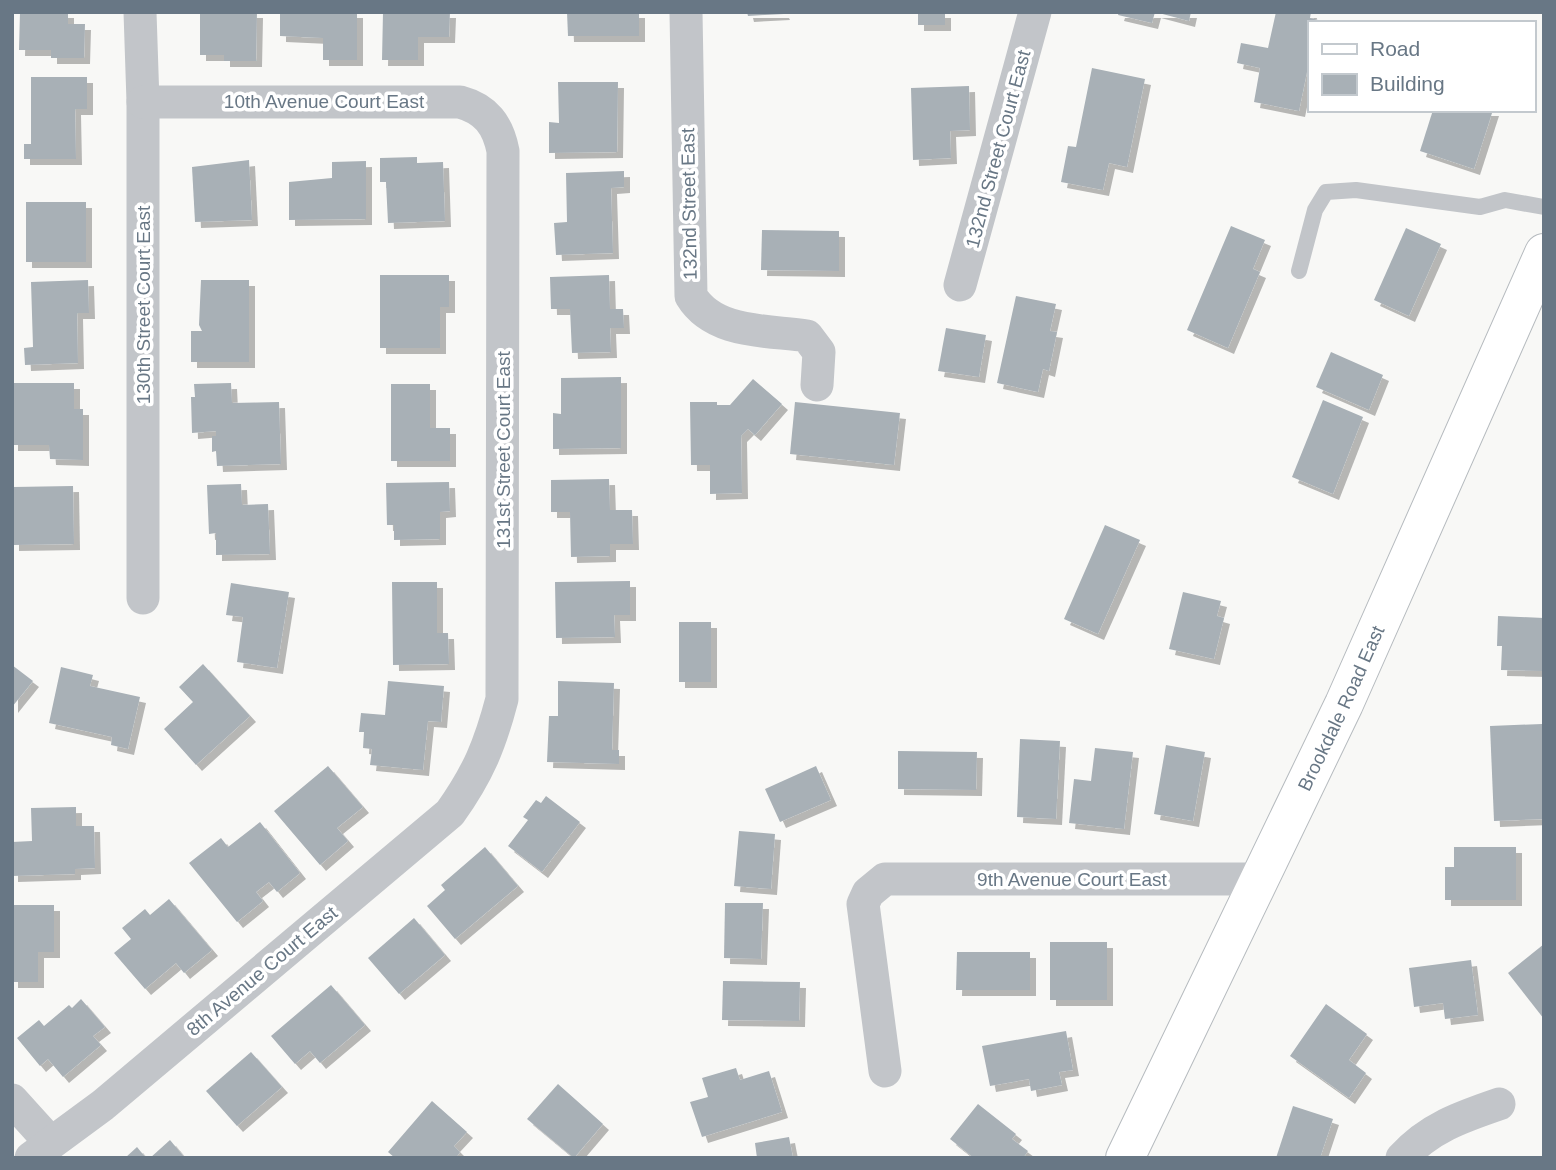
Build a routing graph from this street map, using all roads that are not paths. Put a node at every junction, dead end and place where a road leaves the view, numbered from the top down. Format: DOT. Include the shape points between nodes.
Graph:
graph roads {
  1 [pos="139,12"];
  2 [pos="686,12"];
  3 [pos="1035,12"];
  4 [pos="143,102"];
  5 [pos="496,128"];
  6 [pos="1544,207"];
  7 [pos="1544,253"];
  8 [pos="1299,271"];
  9 [pos="960,285"];
  10 [pos="817,385"];
  11 [pos="143,598"];
  12 [pos="479,769"];
  13 [pos="1259,879"];
  14 [pos="885,1071"];
  15 [pos="12,1100"];
  16 [pos="1499,1104"];
  17 [pos="40,1150"];
  18 [pos="1125,1158"];
  19 [pos="1402,1158"];
  1 -- 4 [label="street, 130th Street Court East"];
  2 -- 10 [label="street, 132nd Street East" via="691,296 699,310 716,322 807,336 819,352"];
  3 -- 9 [label="street, 132nd Street Court East"];
  4 -- 5 [label="street, 10th Avenue Court East" via="460,102 484,112"];
  4 -- 11 [label="street, 130th Street Court East"];
  5 -- 12 [label="street, 131st Street Court East" via="503,151 502,699"];
  6 -- 8 [label="lane" via="1504,200 1480,207 1356,190 1326,192 1315,210"];
  7 -- 13 [label="main road, Brookdale Road East" via="1343,704"];
  12 -- 17 [label="street, 8th Avenue Court East" via="450,813 103,1105"];
  13 -- 14 [label="street, 9th Avenue Court East" via="885,879 868,893 863,904"];
  13 -- 18 [label="main road, Brookdale Road East"];
  15 -- 17 [label="street"];
  16 -- 19 [label="street" via="1445,1123"];
}
